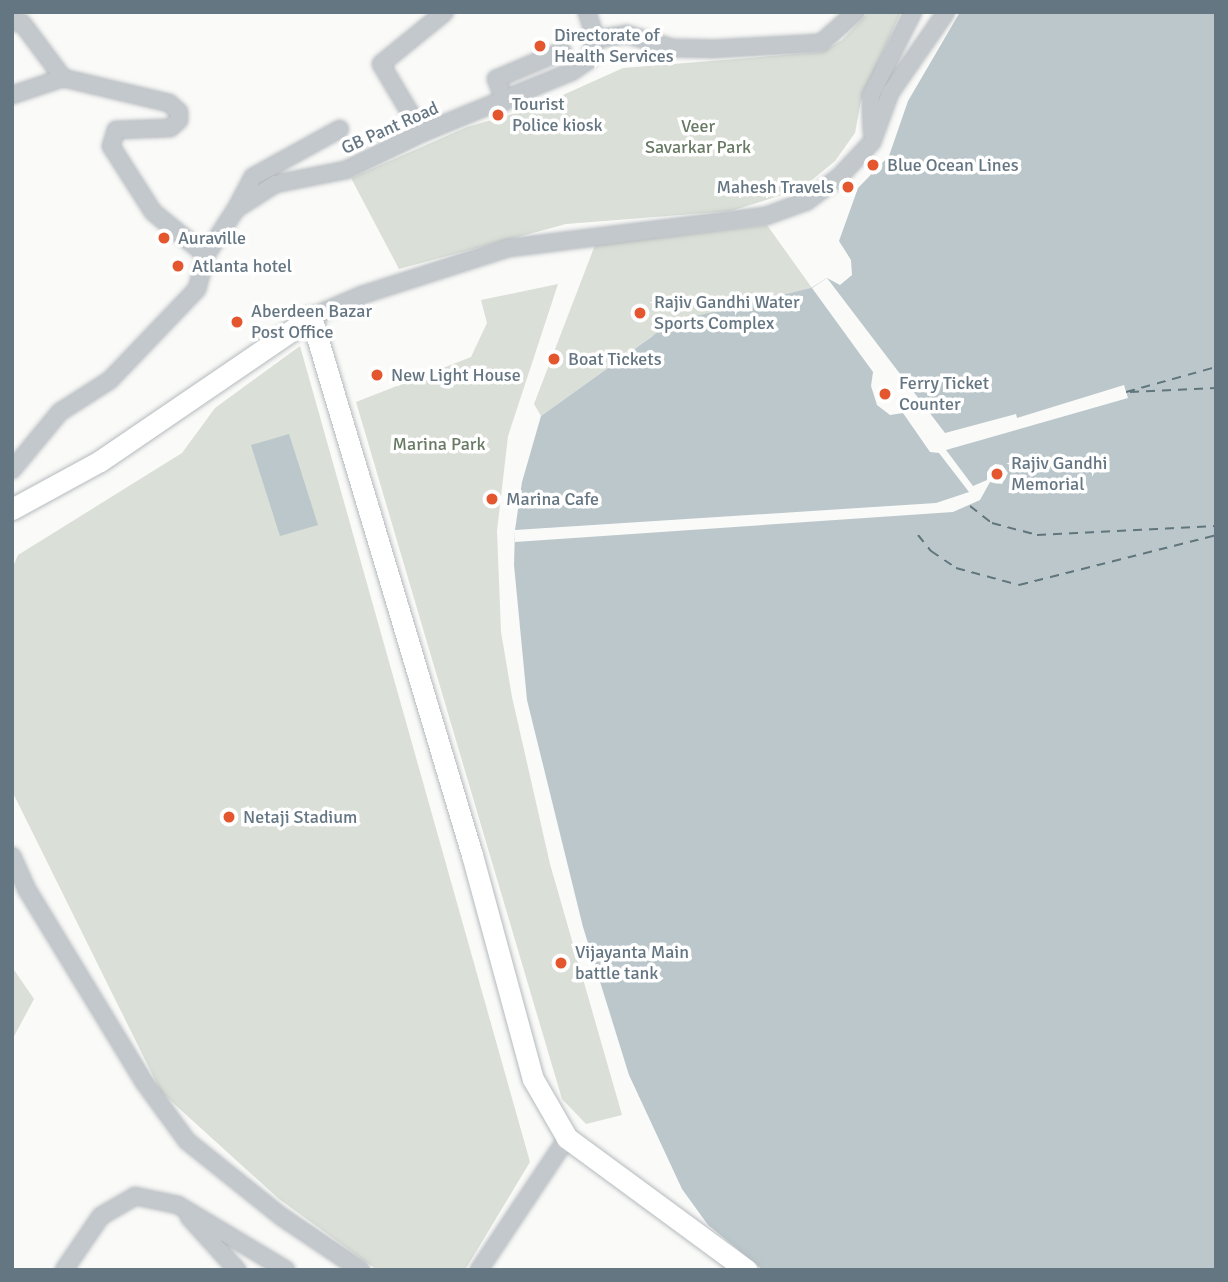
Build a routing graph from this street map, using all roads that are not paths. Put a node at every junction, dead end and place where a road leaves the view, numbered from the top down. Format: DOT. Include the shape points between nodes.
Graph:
graph roads {
  1 [pos="444,12"];
  2 [pos="587,12"];
  3 [pos="856,12"];
  4 [pos="912,12"];
  5 [pos="946,12"];
  6 [pos="12,22"];
  7 [pos="596,39"];
  8 [pos="562,51"];
  9 [pos="63,78"];
  10 [pos="12,95"];
  11 [pos="505,102"];
  12 [pos="340,129"];
  13 [pos="422,133"];
  14 [pos="872,142"];
  15 [pos="236,209"];
  16 [pos="206,255"];
  17 [pos="311,317"];
  18 [pos="12,470"];
  19 [pos="12,509"];
  20 [pos="12,856"];
  21 [pos="567,1138"];
  22 [pos="178,1205"];
  23 [pos="64,1270"];
  24 [pos="237,1270"];
  25 [pos="286,1270"];
  26 [pos="361,1270"];
  27 [pos="479,1270"];
  28 [pos="747,1270"];
  1 -- 13 [label="street" via="382,64"];
  2 -- 7 [label="street"];
  3 -- 7 [label="street" via="821,43 711,49 671,48 626,34"];
  4 -- 14 [label="street" via="871,95"];
  5 -- 14 [label="street" via="890,93"];
  6 -- 9 [label="street" via="22,23"];
  7 -- 11 [label="street, GB Pant Road" via="589,60"];
  8 -- 11 [label="street" via="496,79"];
  9 -- 10 [label="street"];
  9 -- 16 [label="street" via="169,103 178,112 179,120 170,128 116,130 111,146 153,212"];
  11 -- 13 [label="street, GB Pant Road"];
  12 -- 15 [label="street" via="253,177"];
  13 -- 15 [label="street, GB Pant Road" via="346,170 275,184"];
  14 -- 17 [label="street" via="841,176 807,201 766,216 508,248 362,295"];
  15 -- 16 [label="street, GB Pant Road"];
  16 -- 18 [label="street, GB Pant Road" via="197,289 110,380 60,412"];
  17 -- 19 [label="main road" via="100,461"];
  17 -- 21 [label="main road" via="534,1079"];
  20 -- 26 [label="street" via="26,888 144,1082 187,1141 282,1217"];
  21 -- 27 [label="street"];
  21 -- 28 [label="main road"];
  22 -- 23 [label="street" via="135,1196 116,1203 85,1236"];
  22 -- 24 [label="street"];
  22 -- 25 [label="street"];
}
